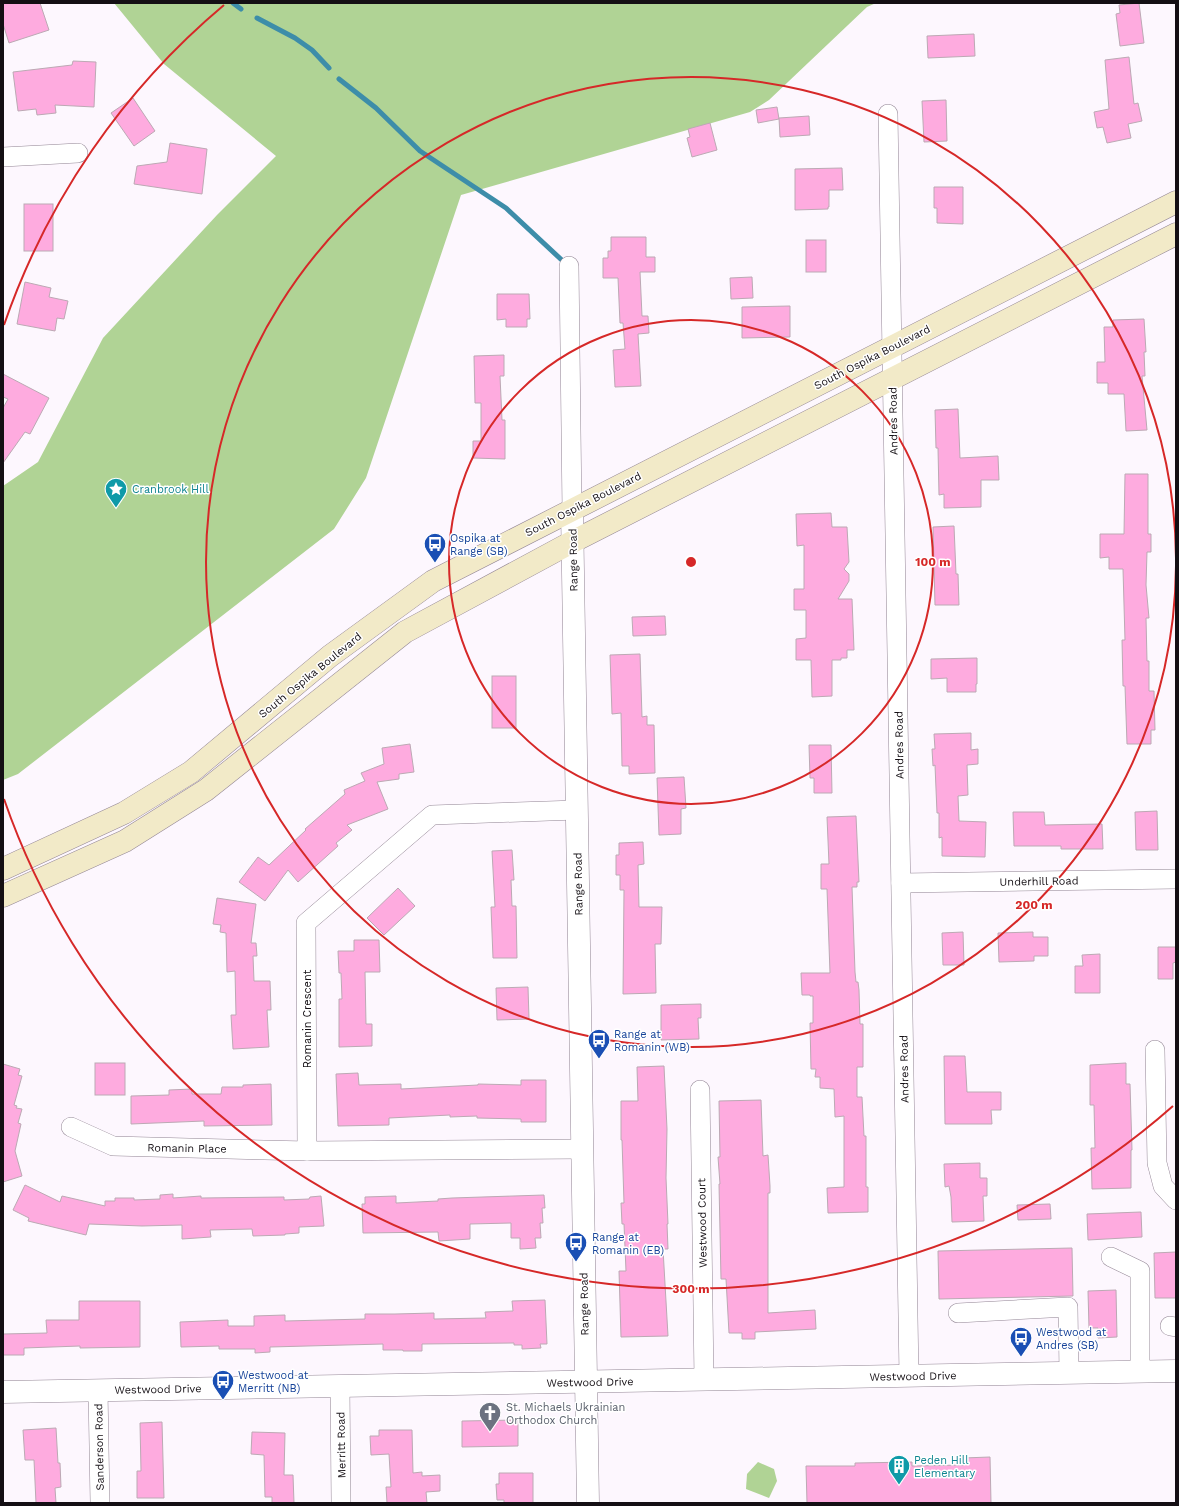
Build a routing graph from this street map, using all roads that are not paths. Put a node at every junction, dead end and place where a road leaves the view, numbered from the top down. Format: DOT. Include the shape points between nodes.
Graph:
graph roads {
  1 [pos="888,114"];
  2 [pos="78,153"];
  3 [pos="3,157"];
  4 [pos="1176,202"];
  5 [pos="1176,234"];
  6 [pos="569,266"];
  7 [pos="892,346"];
  8 [pos="893,378"];
  9 [pos="572,510"];
  10 [pos="572,542"];
  11 [pos="577,810"];
  12 [pos="3,869"];
  13 [pos="1176,879"];
  14 [pos="901,883"];
  15 [pos="3,896"];
  16 [pos="1155,1050"];
  17 [pos="700,1090"];
  18 [pos="71,1127"];
  19 [pos="582,1149"];
  20 [pos="307,1151"];
  21 [pos="1176,1200"];
  22 [pos="1111,1257"];
  23 [pos="958,1313"];
  24 [pos="1176,1371"];
  25 [pos="1140,1372"];
  26 [pos="1069,1373"];
  27 [pos="909,1376"];
  28 [pos="704,1380"];
  29 [pos="586,1382"];
  30 [pos="340,1386"];
  31 [pos="98,1390"];
  32 [pos="3,1392"];
  33 [pos="100,1503"];
  34 [pos="342,1503"];
  35 [pos="588,1503"];
  1 -- 7 [label="street, Andres Road"];
  2 -- 3 [label="street"];
  4 -- 7 [label="main road, South Ospika Boulevard"];
  5 -- 8 [label="main road"];
  6 -- 9 [label="street, Range Road"];
  7 -- 8 [label="street, Andres Road"];
  7 -- 9 [label="main road, South Ospika Boulevard"];
  8 -- 10 [label="main road"];
  8 -- 14 [label="street, Andres Road"];
  9 -- 10 [label="street, Range Road"];
  9 -- 12 [label="main road, South Ospika Boulevard" via="433,581 330,656 191,772 124,813"];
  10 -- 11 [label="street, Range Road"];
  10 -- 15 [label="main road" via="405,632 206,790 139,832"];
  11 -- 19 [label="street, Range Road"];
  11 -- 20 [label="street, Romanin Crescent" via="432,815 306,923"];
  13 -- 14 [label="street, Underhill Road"];
  14 -- 27 [label="street, Andres Road"];
  16 -- 21 [label="street" via="1157,1163 1163,1186"];
  17 -- 28 [label="street, Westwood Court"];
  18 -- 20 [label="street, Romanin Place" via="113,1146"];
  19 -- 20 [label="street"];
  19 -- 29 [label="street, Range Road"];
  22 -- 25 [label="street" via="1140,1271"];
  23 -- 26 [label="street" via="1068,1307"];
  24 -- 25 [label="street, Westwood Drive"];
  25 -- 26 [label="street, Westwood Drive"];
  26 -- 27 [label="street, Westwood Drive"];
  27 -- 28 [label="street, Westwood Drive"];
  28 -- 29 [label="street, Westwood Drive"];
  29 -- 30 [label="street, Westwood Drive"];
  29 -- 35 [label="street, Range Road"];
  30 -- 31 [label="street, Westwood Drive"];
  30 -- 34 [label="street, Merritt Road"];
  31 -- 32 [label="street, Westwood Drive"];
  31 -- 33 [label="street, Sanderson Road"];
}
